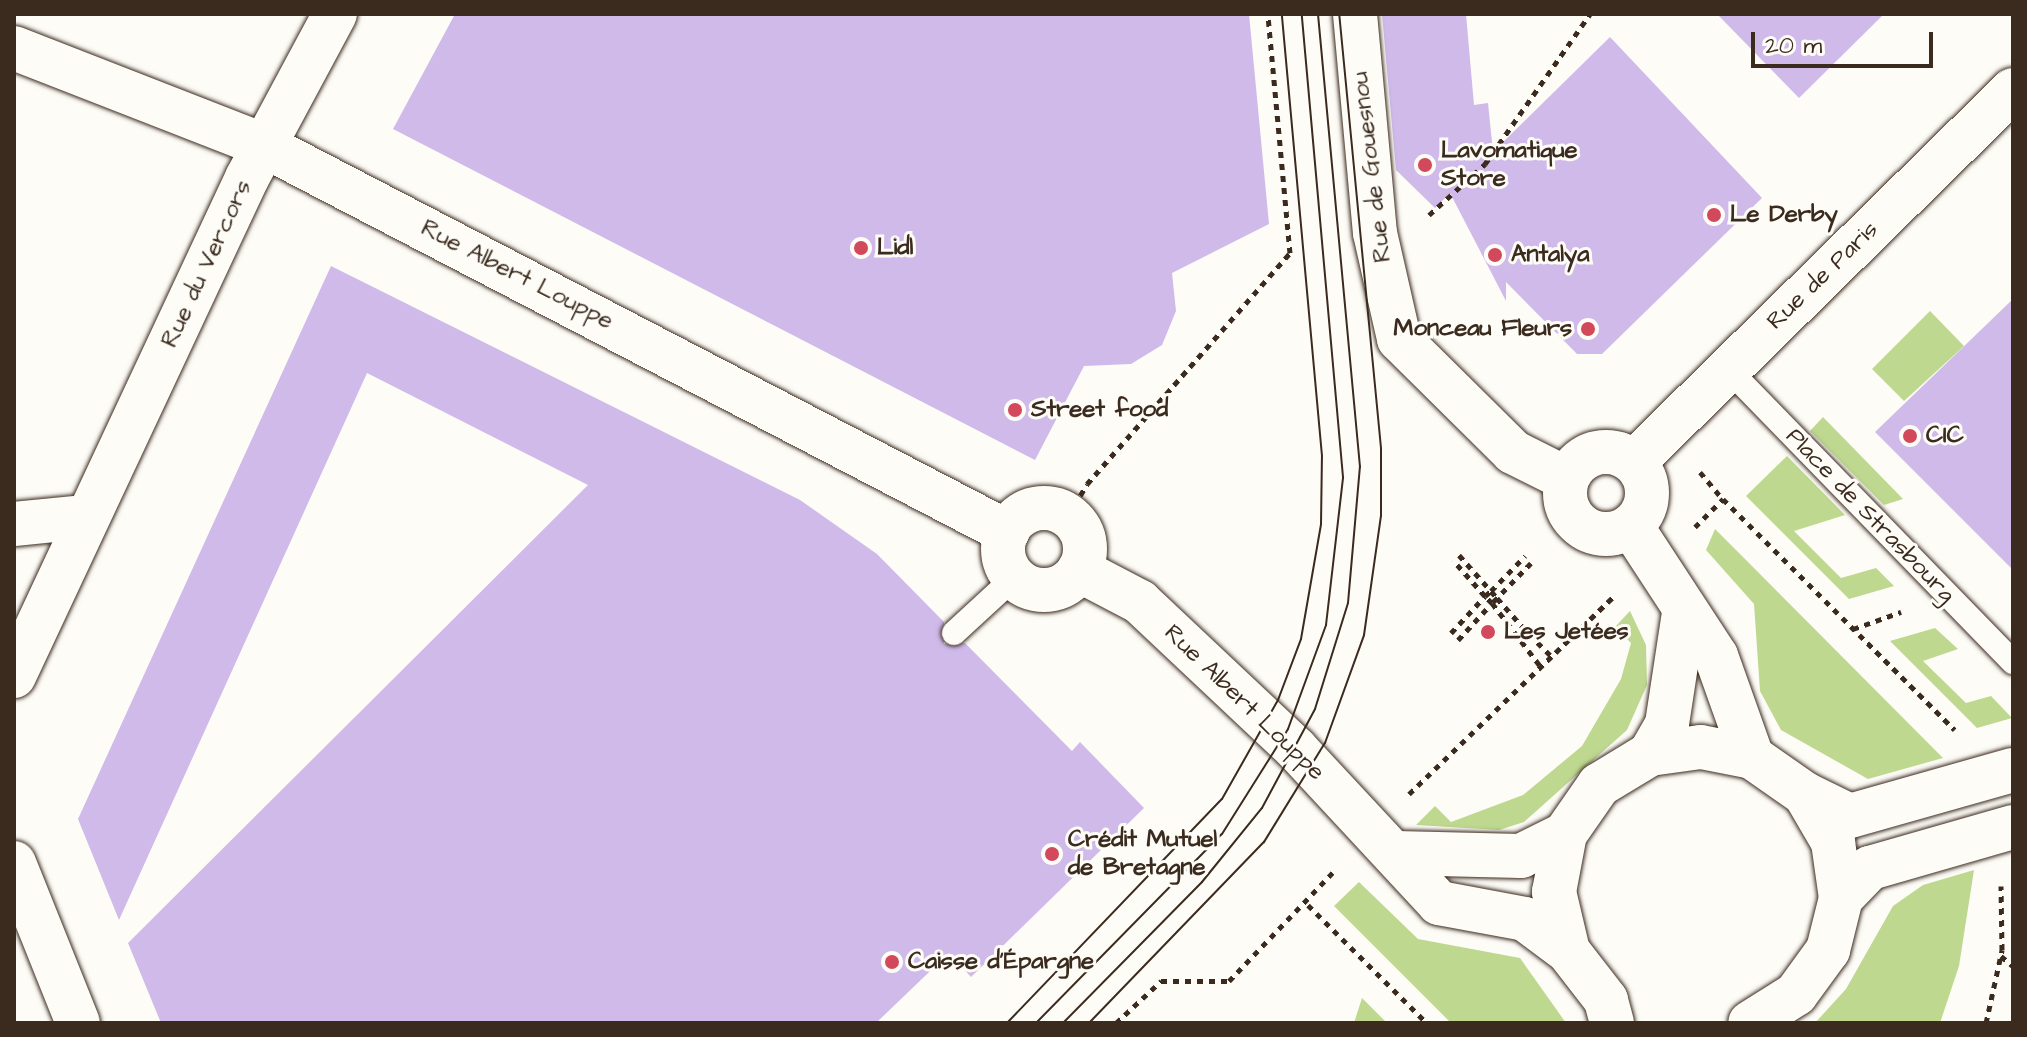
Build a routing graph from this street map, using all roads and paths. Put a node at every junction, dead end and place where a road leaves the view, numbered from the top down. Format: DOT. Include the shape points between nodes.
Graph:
graph roads {
  1 [pos="335,14"];
  2 [pos="1268,14"];
  3 [pos="1355,14"];
  4 [pos="1590,14"];
  5 [pos="14,48"];
  6 [pos="2013,90"];
  7 [pos="263,145"];
  8 [pos="1375,233"];
  9 [pos="1728,369"];
  10 [pos="1634,462"];
  11 [pos="1698,470"];
  12 [pos="1567,479"];
  13 [pos="1723,499"];
  14 [pos="1068,516"];
  15 [pos="86,517"];
  16 [pos="14,524"];
  17 [pos="1631,526"];
  18 [pos="1007,532"];
  19 [pos="1459,555"];
  20 [pos="1525,556"];
  21 [pos="1453,560"];
  22 [pos="1531,563"];
  23 [pos="1079,570"];
  24 [pos="1015,577"];
  25 [pos="1491,591"];
  26 [pos="1485,596"];
  27 [pos="1494,601"];
  28 [pos="1906,610"];
  29 [pos="1684,613"];
  30 [pos="1853,629"];
  31 [pos="954,633"];
  32 [pos="1451,633"];
  33 [pos="1458,640"];
  34 [pos="1552,657"];
  35 [pos="2013,662"];
  36 [pos="1541,667"];
  37 [pos="14,676"];
  38 [pos="1650,754"];
  39 [pos="1752,757"];
  40 [pos="2013,770"];
  41 [pos="1805,794"];
  42 [pos="2013,827"];
  43 [pos="1565,834"];
  44 [pos="1396,853"];
  45 [pos="14,863"];
  46 [pos="1841,898"];
  47 [pos="1568,951"];
  48 [pos="2001,956"];
  49 [pos="2013,966"];
  50 [pos="1609,1011"];
  51 [pos="78,1023"];
  52 [pos="1116,1023"];
  53 [pos="1427,1023"];
  54 [pos="1647,1023"];
  55 [pos="1750,1023"];
  1 -- 7 [label="main road, Rue du Vercors"];
  2 -- 14 [label="path" via="1290,253 1087,484"];
  3 -- 8 [label="main road, Rue de Gouesnou"];
  4 -- 8 [label="path" via="1485,164 1414,228"];
  5 -- 7 [label="main road, Rue Albert Louppe"];
  6 -- 9 [label="main road, Rue de Paris"];
  7 -- 15 [label="main road, Rue du Vercors"];
  7 -- 18 [label="main road, Rue Albert Louppe"];
  8 -- 12 [label="main road, Rue de Gouesnou" via="1399,339 1513,452"];
  9 -- 10 [label="main road, Rue de Paris"];
  9 -- 35 [label="lane, Place de Strasbourg"];
  10 -- 12 [label="main road" via="1595,453"];
  10 -- 17 [label="main road" via="1648,494"];
  11 -- 13 [label="path"];
  12 -- 17 [label="main road" via="1567,505 1581,527 1606,535"];
  14 -- 18 [label="main road" via="1035,509"];
  14 -- 23 [label="main road" via="1085,547"];
  15 -- 16 [label="main road"];
  15 -- 37 [label="main road, Rue du Vercors"];
  17 -- 29 [label="main road"];
  18 -- 24 [label="main road" via="1004,556"];
  19 -- 25 [label="path"];
  20 -- 25 [label="path"];
  21 -- 26 [label="path"];
  22 -- 27 [label="path"];
  23 -- 24 [label="main road" via="1049,590"];
  23 -- 44 [label="main road, Rue Albert Louppe" via="1140,602"];
  24 -- 31 [label="lane"];
  25 -- 26 [label="path"];
  25 -- 27 [label="path"];
  26 -- 27 [label="path"];
  26 -- 32 [label="path"];
  27 -- 33 [label="path"];
  27 -- 34 [label="path"];
  27 -- 36 [label="path"];
  28 -- 30 [label="path"];
  29 -- 38 [label="main road" via="1667,724"];
  29 -- 39 [label="main road" via="1716,656"];
  38 -- 39 [label="main road" via="1701,747"];
  38 -- 43 [label="main road" via="1599,785"];
  39 -- 41 [label="main road"];
  40 -- 41 [label="main road" via="1850,816"];
  41 -- 46 [label="main road" via="1833,842"];
  42 -- 46 [label="main road" via="1870,868"];
  43 -- 44 [label="main road" via="1521,856"];
  43 -- 47 [label="main road" via="1554,892"];
  44 -- 47 [label="main road, Rue Albert Louppe" via="1439,903 1525,919"];
  45 -- 51 [label="main road"];
  46 -- 55 [label="main road" via="1820,961 1796,994"];
  47 -- 50 [label="main road"];
  48 -- 49 [label="path"];
  50 -- 54 [label="main road"];
  52 -- 53 [label="path" via="1161,981 1229,981 1308,905"];
}
